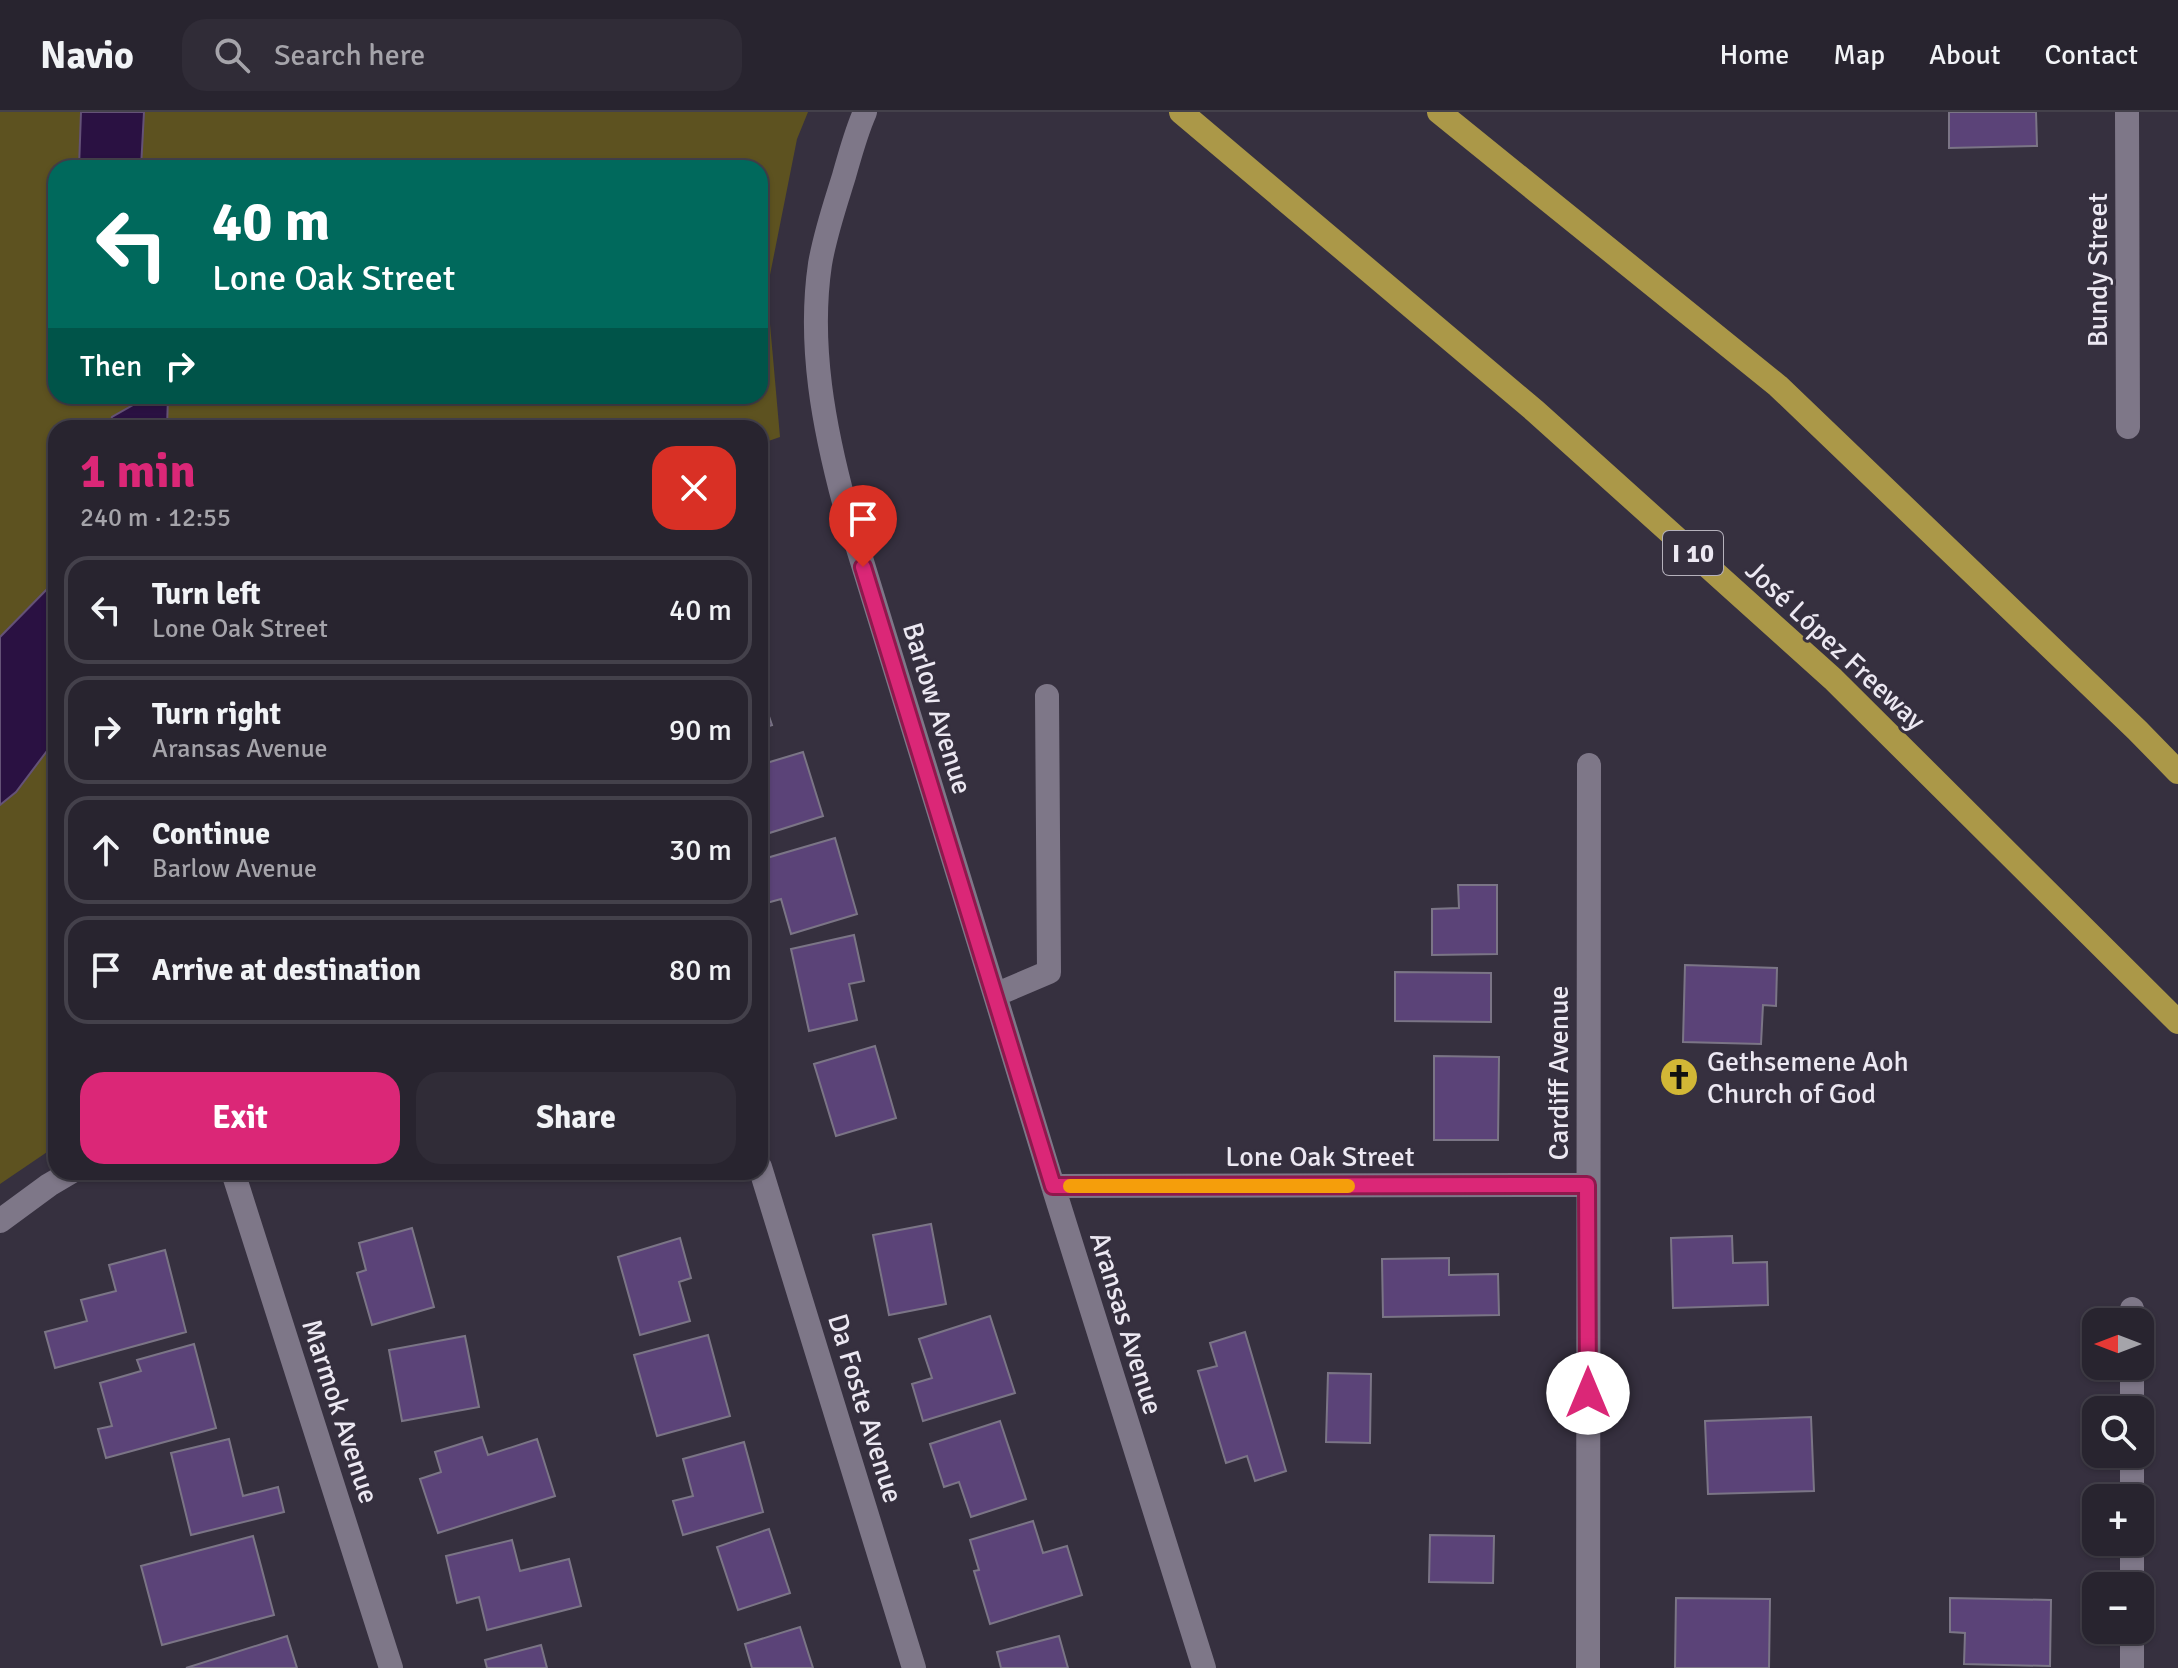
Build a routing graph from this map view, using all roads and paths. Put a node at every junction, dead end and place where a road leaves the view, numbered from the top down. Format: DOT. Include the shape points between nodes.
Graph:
graph roads {
  1 [pos="865,112"];
  2 [pos="1181,112"];
  3 [pos="1439,112"];
  4 [pos="2127,112"];
  5 [pos="2128,427"];
  6 [pos="1047,696"];
  7 [pos="2137,730"];
  8 [pos="1589,765"];
  9 [pos="2178,765"];
  10 [pos="2178,772"];
  11 [pos="995,995"];
  12 [pos="2178,1022"];
  13 [pos="57,1180"];
  14 [pos="236,1180"];
  15 [pos="764,1180"];
  16 [pos="1587,1185"];
  17 [pos="1053,1186"];
  18 [pos="0,1221"];
  19 [pos="2132,1644"];
  20 [pos="391,1668"];
  21 [pos="914,1668"];
  22 [pos="1204,1668"];
  23 [pos="1588,1668"];
  24 [pos="2132,1668"];
  1 -- 11 [label="street, Barlow Avenue" via="820,264 816,359 845,506"];
  2 -- 12 [label="highway, José López Freeway / I 10" via="1535,411 1833,679"];
  3 -- 7 [label="highway" via="1778,386"];
  4 -- 5 [label="street, Bundy Street"];
  6 -- 11 [label="street" via="1049,972"];
  7 -- 9 [label="highway"];
  7 -- 10 [label="highway"];
  8 -- 16 [label="street, Cardiff Avenue"];
  11 -- 17 [label="street, Aransas Avenue"];
  13 -- 18 [label="street"];
  14 -- 20 [label="street, Marmok Avenue"];
  15 -- 21 [label="street, Da Foste Avenue"];
  16 -- 17 [label="street, Lone Oak Street"];
  16 -- 23 [label="street, Cardiff Avenue"];
  17 -- 22 [label="street, Aransas Avenue"];
  19 -- 24 [label="street"];
}
